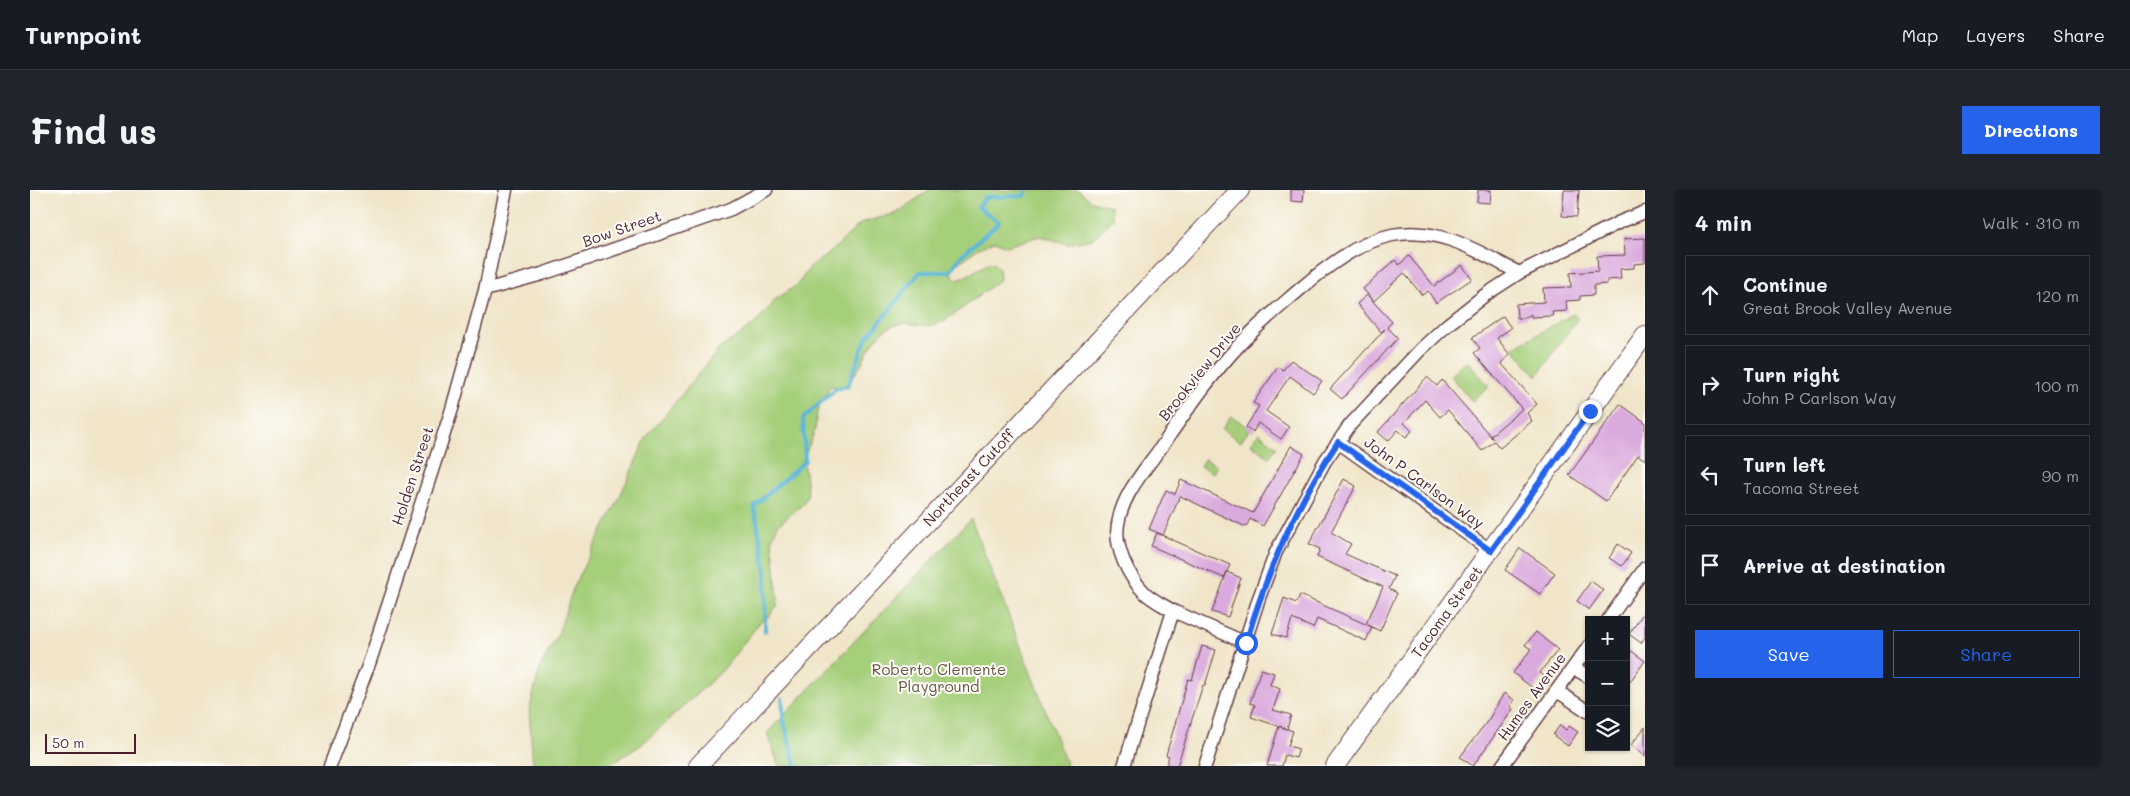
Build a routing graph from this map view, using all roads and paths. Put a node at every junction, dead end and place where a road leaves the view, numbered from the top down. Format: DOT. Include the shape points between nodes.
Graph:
graph roads {
  1 [pos="506,190"];
  2 [pos="766,190"];
  3 [pos="1240,190"];
  4 [pos="1645,212"];
  5 [pos="1519,273"];
  6 [pos="485,290"];
  7 [pos="1645,335"];
  8 [pos="1338,442"];
  9 [pos="1491,551"];
  10 [pos="1645,568"];
  11 [pos="1172,611"];
  12 [pos="1611,616"];
  13 [pos="1246,643"];
  14 [pos="1585,652"];
  15 [pos="1574,668"];
  16 [pos="1585,675"];
  17 [pos="1557,691"];
  18 [pos="1585,709"];
  19 [pos="330,766"];
  20 [pos="698,766"];
  21 [pos="1124,766"];
  22 [pos="1205,766"];
  23 [pos="1334,766"];
  24 [pos="1502,766"];
  1 -- 6 [label="street, Holden Street"];
  2 -- 6 [label="street, Bow Street" via="731,209 542,274"];
  3 -- 20 [label="main road, Northeast Cutoff"];
  4 -- 5 [label="street"];
  5 -- 8 [label="street" via="1447,325 1386,386"];
  5 -- 11 [label="street, Brookview Drive" via="1447,238 1427,233 1392,235 1334,262 1250,334 1189,408 1131,488 1120,515 1118,536 1129,572 1145,593"];
  6 -- 19 [label="street, Holden Street" via="452,409 370,661"];
  7 -- 9 [label="main road, Tacoma Street"];
  8 -- 9 [label="street, John P Carlson Way"];
  8 -- 13 [label="street" via="1276,552"];
  9 -- 23 [label="main road, Tacoma Street"];
  10 -- 12 [label="street"];
  11 -- 13 [label="street, Brookview Drive"];
  11 -- 21 [label="street"];
  13 -- 22 [label="street"];
  14 -- 15 [label="street, Humes Avenue"];
  15 -- 16 [label="street"];
  15 -- 17 [label="street, Humes Avenue"];
  17 -- 18 [label="street"];
  17 -- 24 [label="street, Humes Avenue"];
}
